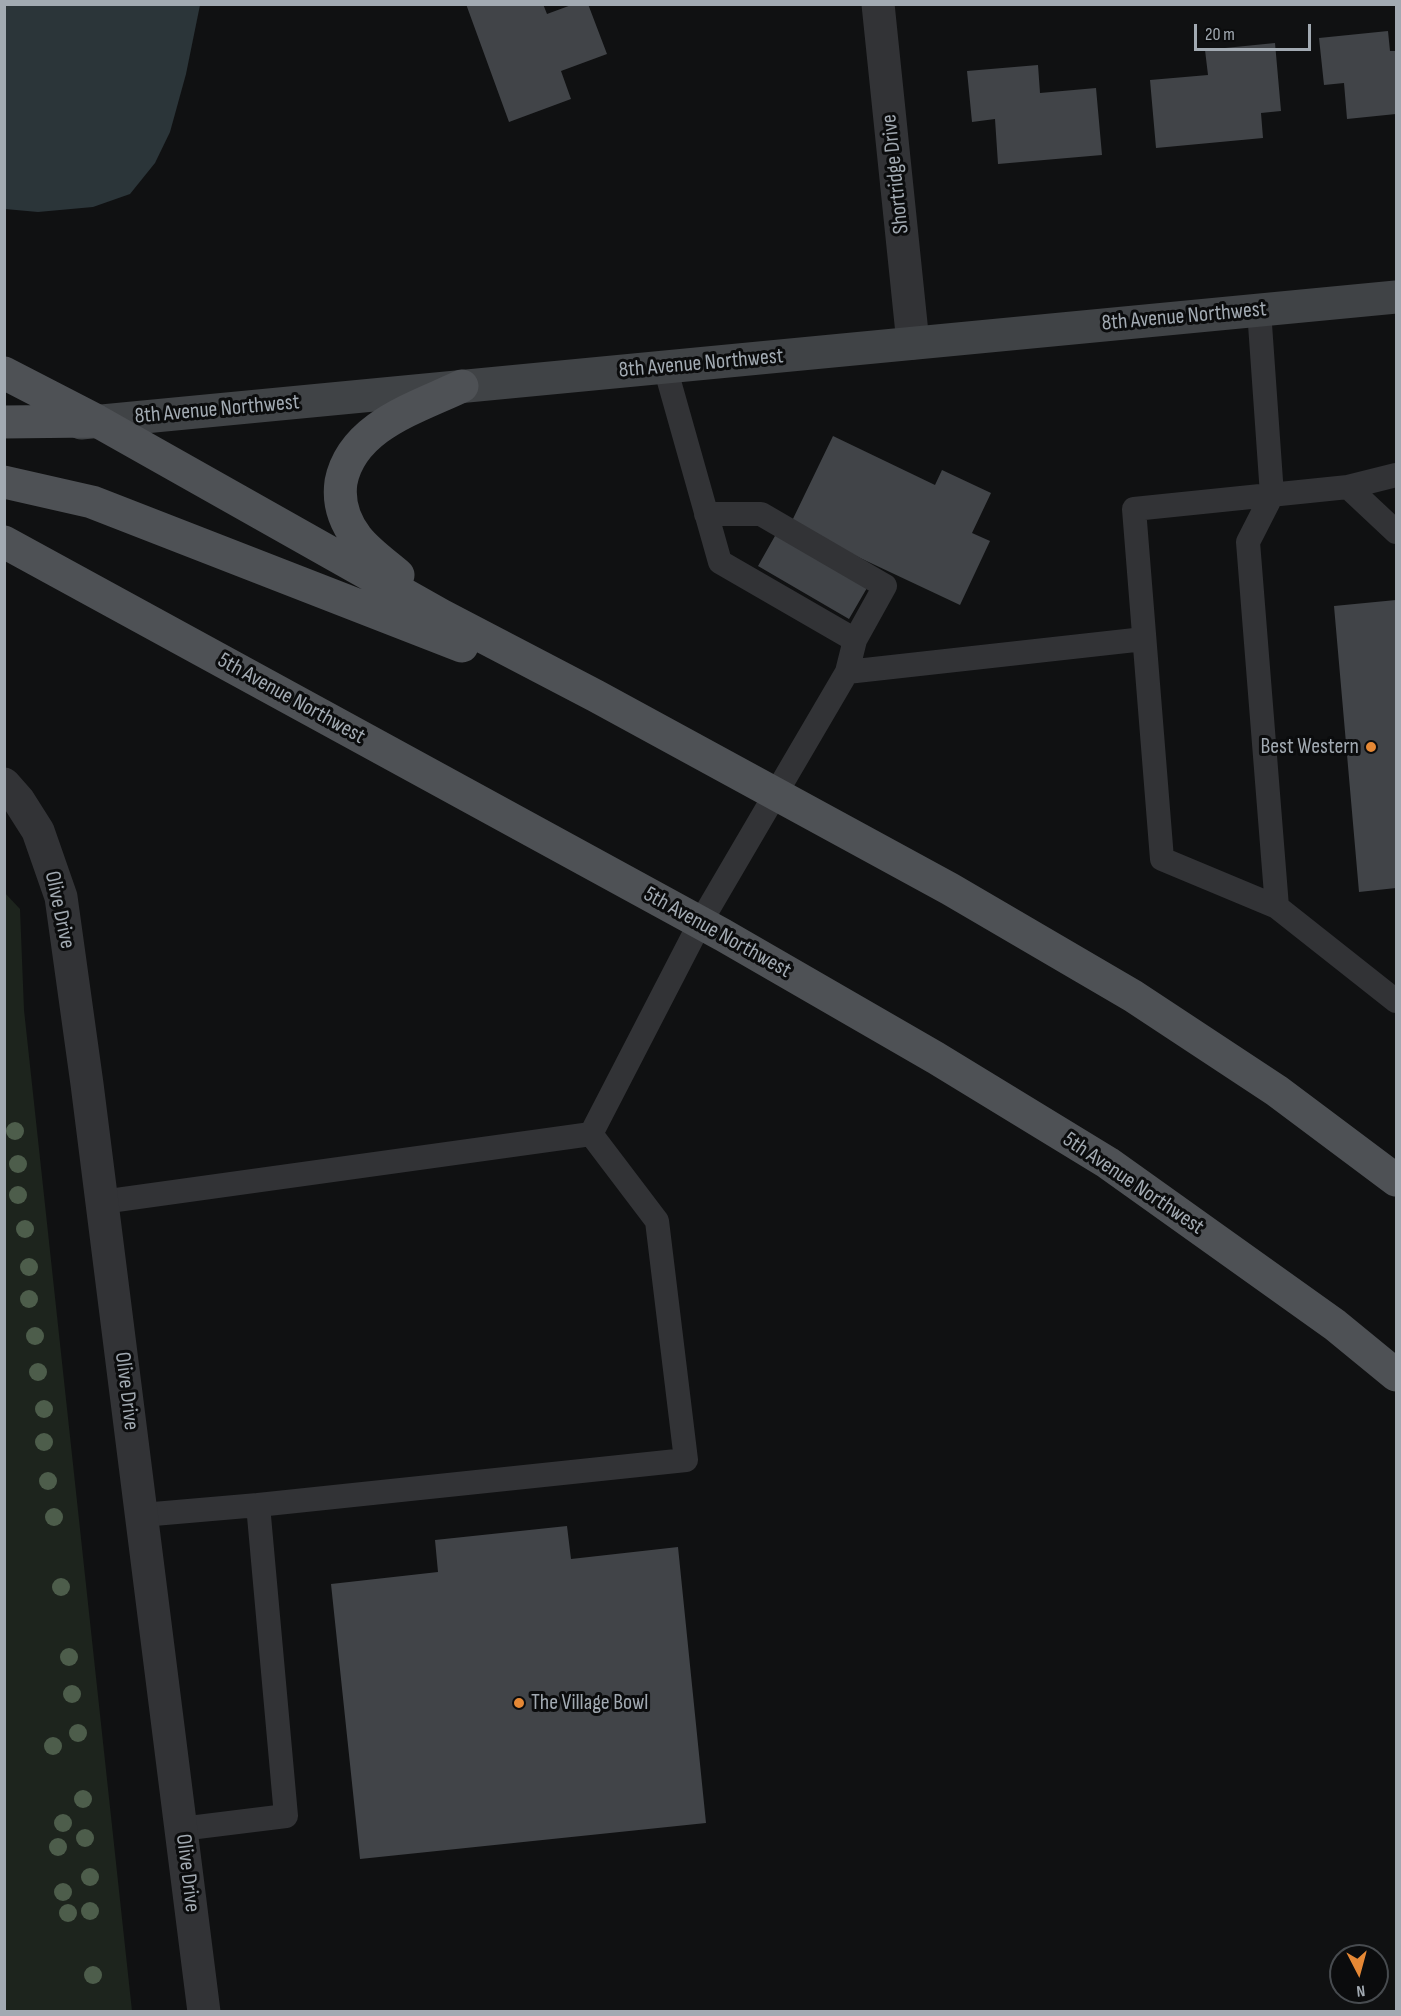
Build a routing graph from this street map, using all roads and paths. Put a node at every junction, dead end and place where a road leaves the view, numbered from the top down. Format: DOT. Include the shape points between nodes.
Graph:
graph roads {
  1 [pos="878,4"];
  2 [pos="1396,297"];
  3 [pos="1259,310"];
  4 [pos="913,343"];
  5 [pos="665,367"];
  6 [pos="4,373"];
  7 [pos="462,386"];
  8 [pos="97,421"];
  9 [pos="4,422"];
  10 [pos="4,430"];
  11 [pos="1396,475"];
  12 [pos="4,483"];
  13 [pos="1347,487"];
  14 [pos="1272,495"];
  15 [pos="706,514"];
  16 [pos="1396,532"];
  17 [pos="4,542"];
  18 [pos="441,615"];
  19 [pos="1144,639"];
  20 [pos="855,640"];
  21 [pos="846,672"];
  22 [pos="596,696"];
  23 [pos="4,784"];
  24 [pos="775,793"];
  25 [pos="1277,908"];
  26 [pos="700,923"];
  27 [pos="1396,1001"];
  28 [pos="591,1134"];
  29 [pos="1396,1180"];
  30 [pos="102,1202"];
  31 [pos="1396,1375"];
  32 [pos="258,1505"];
  33 [pos="142,1515"];
  34 [pos="181,1829"];
  35 [pos="204,2012"];
  1 -- 4 [label="street, Shortridge Drive"];
  2 -- 3 [label="main road, 8th Avenue Northwest"];
  3 -- 4 [label="main road, 8th Avenue Northwest"];
  3 -- 14 [label="lane"];
  4 -- 5 [label="main road, 8th Avenue Northwest"];
  5 -- 7 [label="main road, 8th Avenue Northwest"];
  5 -- 15 [label="lane"];
  6 -- 8 [label="main road"];
  7 -- 8 [label="main road, 8th Avenue Northwest"];
  7 -- 18 [label="main road" via="373,430 355,448 344,469 339,494 343,516 357,539"];
  8 -- 9 [label="main road"];
  8 -- 10 [label="main road, 8th Avenue Northwest"];
  8 -- 18 [label="main road"];
  11 -- 13 [label="lane"];
  12 -- 22 [label="main road" via="92,502"];
  13 -- 14 [label="lane"];
  13 -- 16 [label="lane"];
  14 -- 19 [label="lane" via="1134,509"];
  14 -- 25 [label="lane" via="1248,542"];
  15 -- 20 [label="lane" via="720,562"];
  15 -- 20 [label="lane" via="761,514 885,586"];
  17 -- 26 [label="main road, 5th Avenue Northwest"];
  18 -- 22 [label="main road"];
  19 -- 21 [label="lane"];
  19 -- 25 [label="lane" via="1162,859"];
  20 -- 21 [label="lane"];
  21 -- 24 [label="lane"];
  22 -- 24 [label="main road"];
  23 -- 30 [label="street, Olive Drive" via="38,831 61,897"];
  24 -- 26 [label="lane"];
  24 -- 29 [label="main road" via="1133,996 1277,1091"];
  25 -- 27 [label="lane"];
  26 -- 28 [label="lane"];
  26 -- 31 [label="main road, 5th Avenue Northwest" via="936,1058 1107,1163 1335,1325"];
  28 -- 30 [label="lane"];
  28 -- 32 [label="lane" via="657,1221 686,1460"];
  30 -- 33 [label="street, Olive Drive"];
  32 -- 33 [label="lane"];
  32 -- 34 [label="lane" via="286,1816"];
  33 -- 34 [label="street, Olive Drive"];
  34 -- 35 [label="street, Olive Drive"];
}
